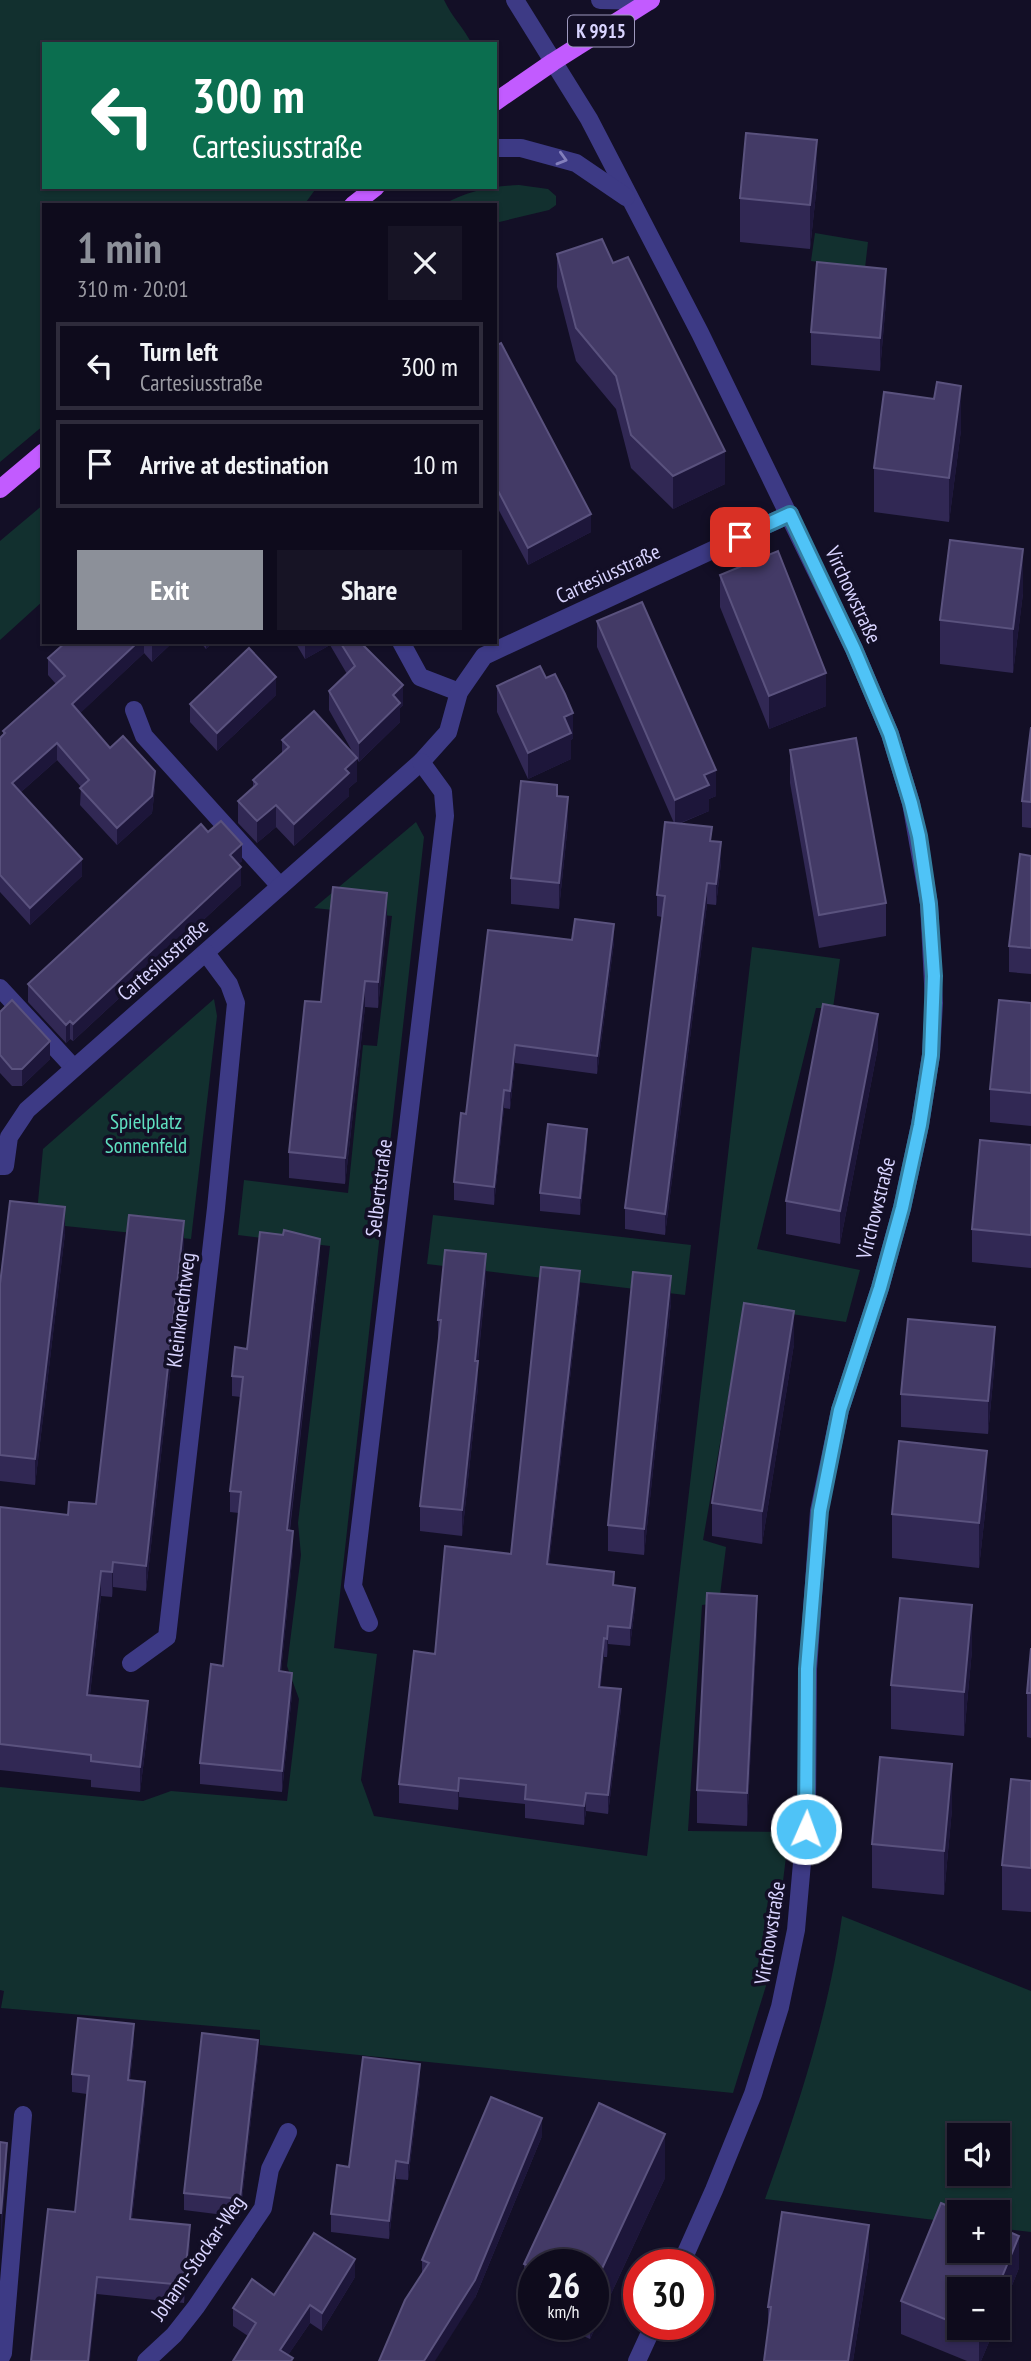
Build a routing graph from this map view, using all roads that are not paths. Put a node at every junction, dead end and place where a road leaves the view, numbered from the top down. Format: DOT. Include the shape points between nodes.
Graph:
graph roads {
  1 [pos="515,0"];
  2 [pos="600,0"];
  3 [pos="651,0"];
  4 [pos="553,62"];
  5 [pos="497,101"];
  6 [pos="497,148"];
  7 [pos="373,189"];
  8 [pos="630,200"];
  9 [pos="355,203"];
  10 [pos="42,454"];
  11 [pos="0,489"];
  12 [pos="790,514"];
  13 [pos="402,644"];
  14 [pos="459,692"];
  15 [pos="134,710"];
  16 [pos="421,762"];
  17 [pos="281,886"];
  18 [pos="206,953"];
  19 [pos="0,988"];
  20 [pos="75,1068"];
  21 [pos="0,1166"];
  22 [pos="369,1623"];
  23 [pos="131,1663"];
  24 [pos="23,2115"];
  25 [pos="288,2132"];
  26 [pos="688,2249"];
  27 [pos="647,2340"];
  28 [pos="0,2359"];
  29 [pos="638,2360"];
  30 [pos="146,2361"];
  1 -- 4 [label="street, K 9915"];
  2 -- 3 [label="street"];
  3 -- 4 [label="main road, K 9915"];
  4 -- 5 [label="main road, K 9915"];
  4 -- 8 [label="street, Virchowstraße" via="582,106"];
  6 -- 8 [label="street, Virchowstraße, one-way" via="521,148 576,163"];
  7 -- 9 [label="main road"];
  8 -- 12 [label="street, Virchowstraße"];
  10 -- 11 [label="main road"];
  12 -- 14 [label="street, Cartesiusstraße" via="484,656"];
  12 -- 26 [label="street, Virchowstraße" via="885,722 911,803 929,904 934,976 931,1055 902,1208 840,1410 820,1511 807,1669 805,1851 794,1943 753,2094"];
  13 -- 14 [label="street" via="420,677"];
  14 -- 16 [label="street, Cartesiusstraße" via="448,732"];
  15 -- 17 [label="street" via="144,736"];
  16 -- 17 [label="street, Cartesiusstraße"];
  16 -- 22 [label="street, Selbertstraße" via="443,792 445,816 353,1586"];
  17 -- 18 [label="street, Cartesiusstraße"];
  18 -- 20 [label="street, Cartesiusstraße"];
  18 -- 23 [label="street, Kleinknechtweg" via="229,984 236,1003 216,1208 167,1637"];
  19 -- 20 [label="street"];
  20 -- 21 [label="street, Cartesiusstraße" via="27,1110 9,1137 5,1166"];
  24 -- 28 [label="street"];
  25 -- 30 [label="street, Johann-Stockar-Weg" via="270,2169 263,2208 174,2335"];
  27 -- 29 [label="street"];
}
